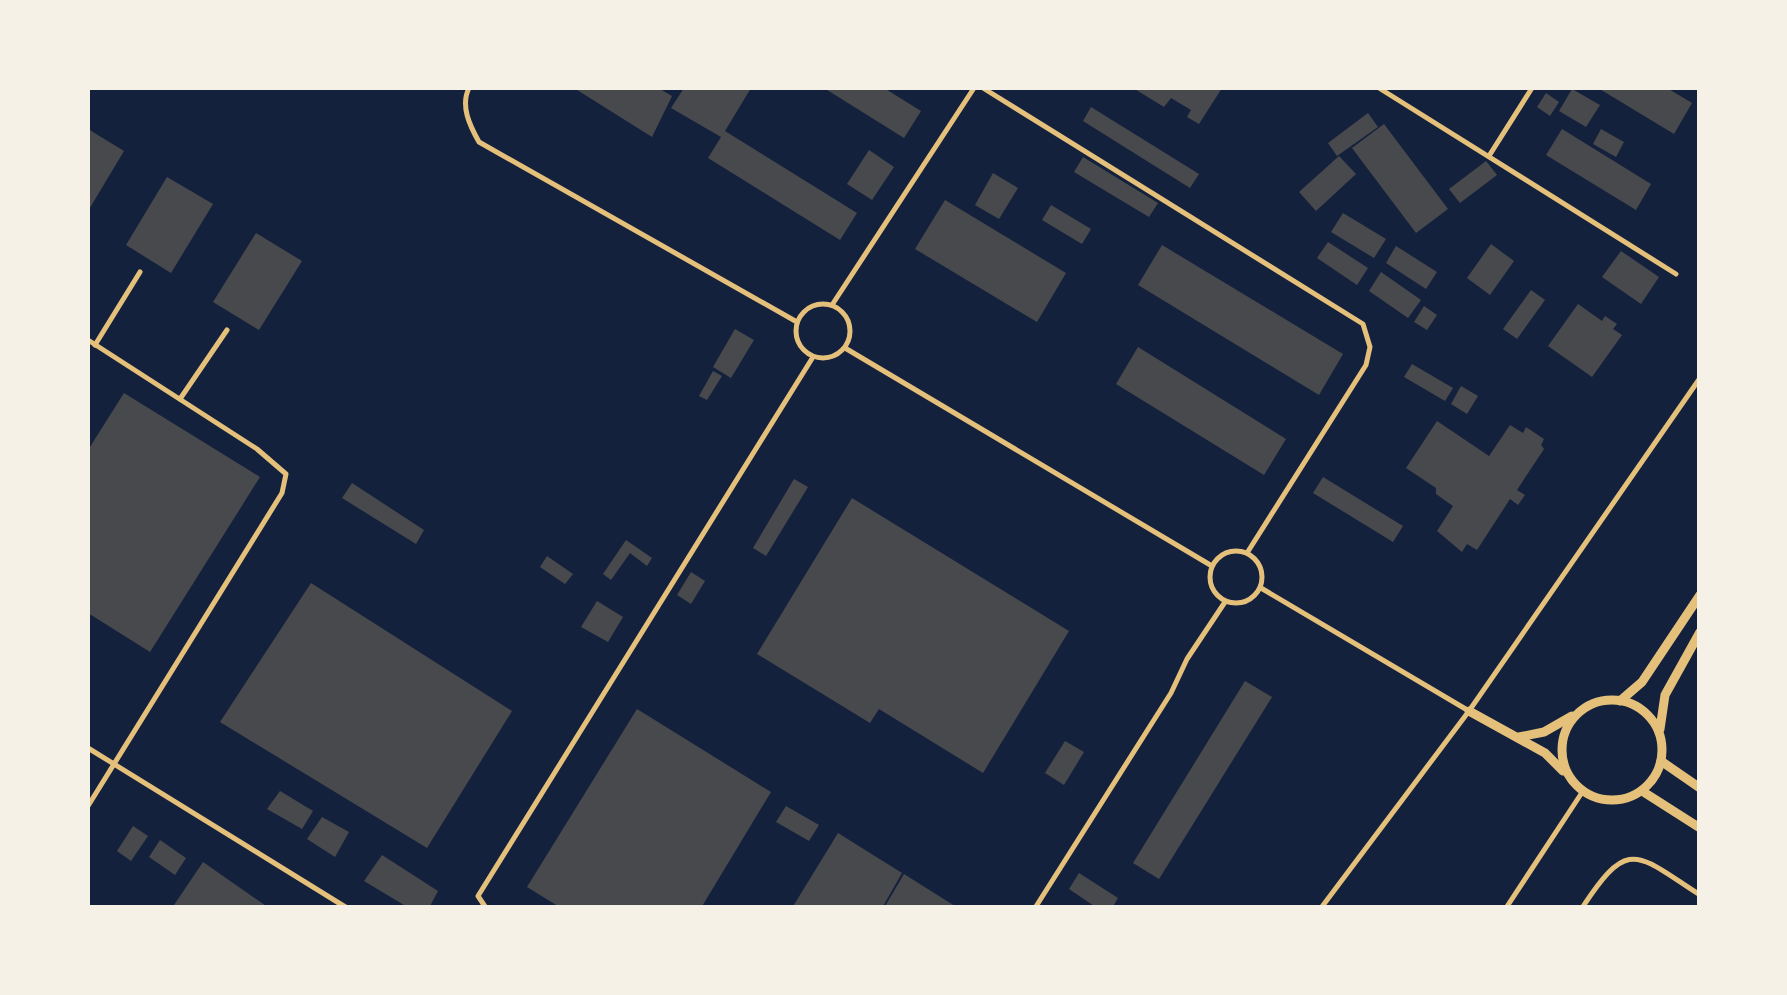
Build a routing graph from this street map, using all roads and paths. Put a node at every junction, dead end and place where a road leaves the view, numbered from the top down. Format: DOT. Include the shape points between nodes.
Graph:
graph roads {
  1 [pos="469,88"];
  2 [pos="974,88"];
  3 [pos="983,88"];
  4 [pos="1379,88"];
  5 [pos="1532,88"];
  6 [pos="1489,156"];
  7 [pos="140,272"];
  8 [pos="1676,274"];
  9 [pos="832,304"];
  10 [pos="797,322"];
  11 [pos="227,330"];
  12 [pos="88,340"];
  13 [pos="95,344"];
  14 [pos="845,348"];
  15 [pos="813,357"];
  16 [pos="1700,378"];
  17 [pos="180,400"];
  18 [pos="1247,553"];
  19 [pos="1212,566"];
  20 [pos="1260,588"];
  21 [pos="1700,595"];
  22 [pos="1226,602"];
  23 [pos="1700,632"];
  24 [pos="1620,701"];
  25 [pos="1469,712"];
  26 [pos="1578,712"];
  27 [pos="1519,737"];
  28 [pos="1661,742"];
  29 [pos="88,748"];
  30 [pos="1661,762"];
  31 [pos="113,764"];
  32 [pos="1570,778"];
  33 [pos="1700,788"];
  34 [pos="1583,791"];
  35 [pos="1642,791"];
  36 [pos="88,806"];
  37 [pos="1700,828"];
  38 [pos="1700,895"];
  39 [pos="346,908"];
  40 [pos="486,908"];
  41 [pos="1035,908"];
  42 [pos="1322,908"];
  43 [pos="1506,908"];
  44 [pos="1582,908"];
  1 -- 10 [label="lane" via="468,122 479,142"];
  2 -- 9 [label="lane"];
  3 -- 18 [label="lane" via="1363,324 1370,347 1366,365"];
  4 -- 6 [label="lane"];
  5 -- 6 [label="lane"];
  6 -- 8 [label="lane"];
  7 -- 13 [label="lane"];
  9 -- 10 [label="lane" via="815,304"];
  9 -- 14 [label="lane" via="851,332"];
  10 -- 15 [label="lane" via="799,346"];
  11 -- 17 [label="lane"];
  12 -- 13 [label="lane"];
  13 -- 17 [label="lane"];
  14 -- 15 [label="lane" via="830,358"];
  14 -- 19 [label="lane"];
  15 -- 40 [label="lane" via="478,896"];
  16 -- 25 [label="lane"];
  17 -- 31 [label="lane" via="286,474 282,494"];
  18 -- 19 [label="lane" via="1231,551"];
  18 -- 20 [label="lane" via="1262,572"];
  19 -- 22 [label="lane" via="1210,582"];
  20 -- 22 [label="lane" via="1250,600"];
  20 -- 25 [label="lane"];
  21 -- 24 [label="street" via="1642,682"];
  22 -- 41 [label="lane"];
  23 -- 28 [label="street" via="1665,695"];
  24 -- 26 [label="street"];
  24 -- 28 [label="street" via="1645,712"];
  25 -- 27 [label="street"];
  25 -- 42 [label="lane"];
  26 -- 27 [label="street" via="1544,732"];
  26 -- 32 [label="street" via="1562,744"];
  27 -- 32 [label="street"];
  28 -- 30 [label="street"];
  29 -- 31 [label="lane"];
  30 -- 33 [label="street"];
  30 -- 35 [label="street"];
  31 -- 36 [label="lane"];
  31 -- 39 [label="lane"];
  32 -- 34 [label="street"];
  34 -- 35 [label="street" via="1608,801"];
  34 -- 43 [label="lane"];
  35 -- 37 [label="street"];
  38 -- 44 [label="lane" via="1633,859 1612,866"];
}
